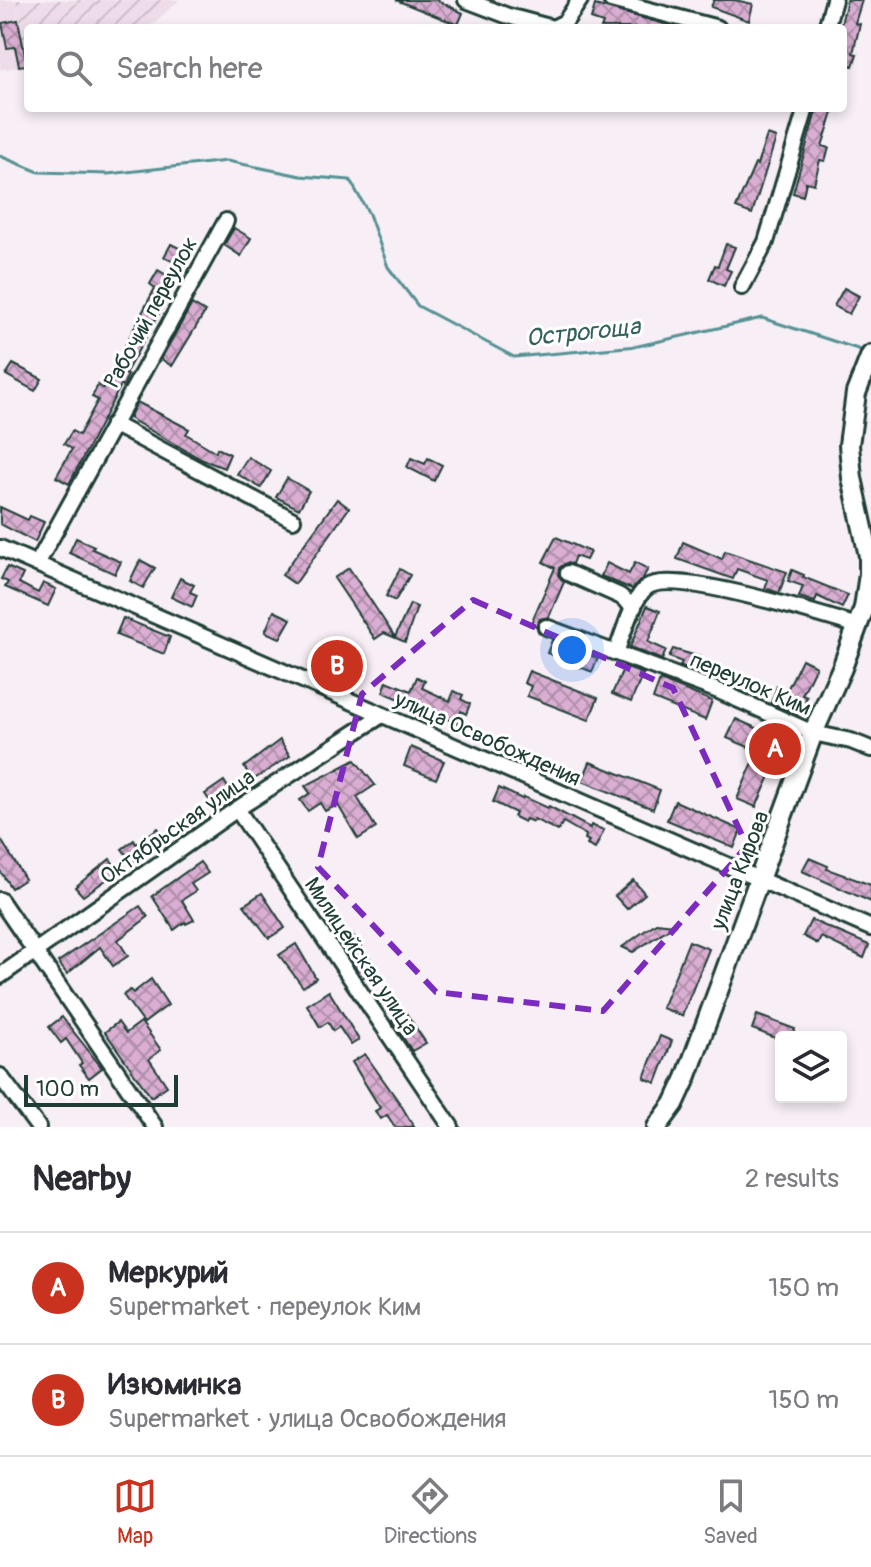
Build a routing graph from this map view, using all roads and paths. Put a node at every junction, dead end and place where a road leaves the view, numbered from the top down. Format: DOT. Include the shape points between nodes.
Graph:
graph roads {
  1 [pos="466,0"];
  2 [pos="580,0"];
  3 [pos="611,0"];
  4 [pos="834,0"];
  5 [pos="538,24"];
  6 [pos="561,24"];
  7 [pos="703,24"];
  8 [pos="827,24"];
  9 [pos="805,112"];
  10 [pos="226,221"];
  11 [pos="742,287"];
  12 [pos="871,355"];
  13 [pos="113,424"];
  14 [pos="293,520"];
  15 [pos="0,548"];
  16 [pos="37,564"];
  17 [pos="568,573"];
  18 [pos="634,607"];
  19 [pos="858,626"];
  20 [pos="546,627"];
  21 [pos="616,653"];
  22 [pos="382,715"];
  23 [pos="813,733"];
  24 [pos="871,749"];
  25 [pos="237,809"];
  26 [pos="760,880"];
  27 [pos="0,900"];
  28 [pos="871,928"];
  29 [pos="37,951"];
  30 [pos="0,976"];
  31 [pos="0,1076"];
  32 [pos="38,1127"];
  33 [pos="155,1127"];
  34 [pos="451,1127"];
  35 [pos="657,1127"];
  1 -- 5 [label="street"];
  2 -- 6 [label="street"];
  3 -- 7 [label="street"];
  4 -- 8 [label="street"];
  9 -- 11 [label="street" via="766,242"];
  10 -- 13 [label="street, Рабочий переулок"];
  12 -- 19 [label="main road, улица Кирова" via="852,411 849,445 869,556 868,591"];
  13 -- 14 [label="street, Рабочий переулок"];
  13 -- 16 [label="street, Рабочий переулок"];
  15 -- 16 [label="street, улица Освобождения"];
  16 -- 22 [label="street, улица Освобождения"];
  17 -- 18 [label="street"];
  18 -- 19 [label="street" via="653,584 692,584"];
  18 -- 21 [label="street"];
  19 -- 23 [label="main road, улица Кирова"];
  20 -- 21 [label="street, переулок Ким"];
  21 -- 23 [label="street, переулок Ким"];
  22 -- 25 [label="street, Октябрьская улица"];
  22 -- 26 [label="street, улица Освобождения"];
  23 -- 24 [label="street, переулок Ким"];
  23 -- 26 [label="main road, улица Кирова"];
  25 -- 29 [label="street, Октябрьская улица"];
  25 -- 34 [label="street, Милицейская улица"];
  26 -- 28 [label="street, улица Освобождения"];
  26 -- 35 [label="main road, улица Кирова" via="686,1078"];
  27 -- 29 [label="street"];
  29 -- 30 [label="street, Октябрьская улица"];
  29 -- 33 [label="street"];
  31 -- 32 [label="street"];
}
